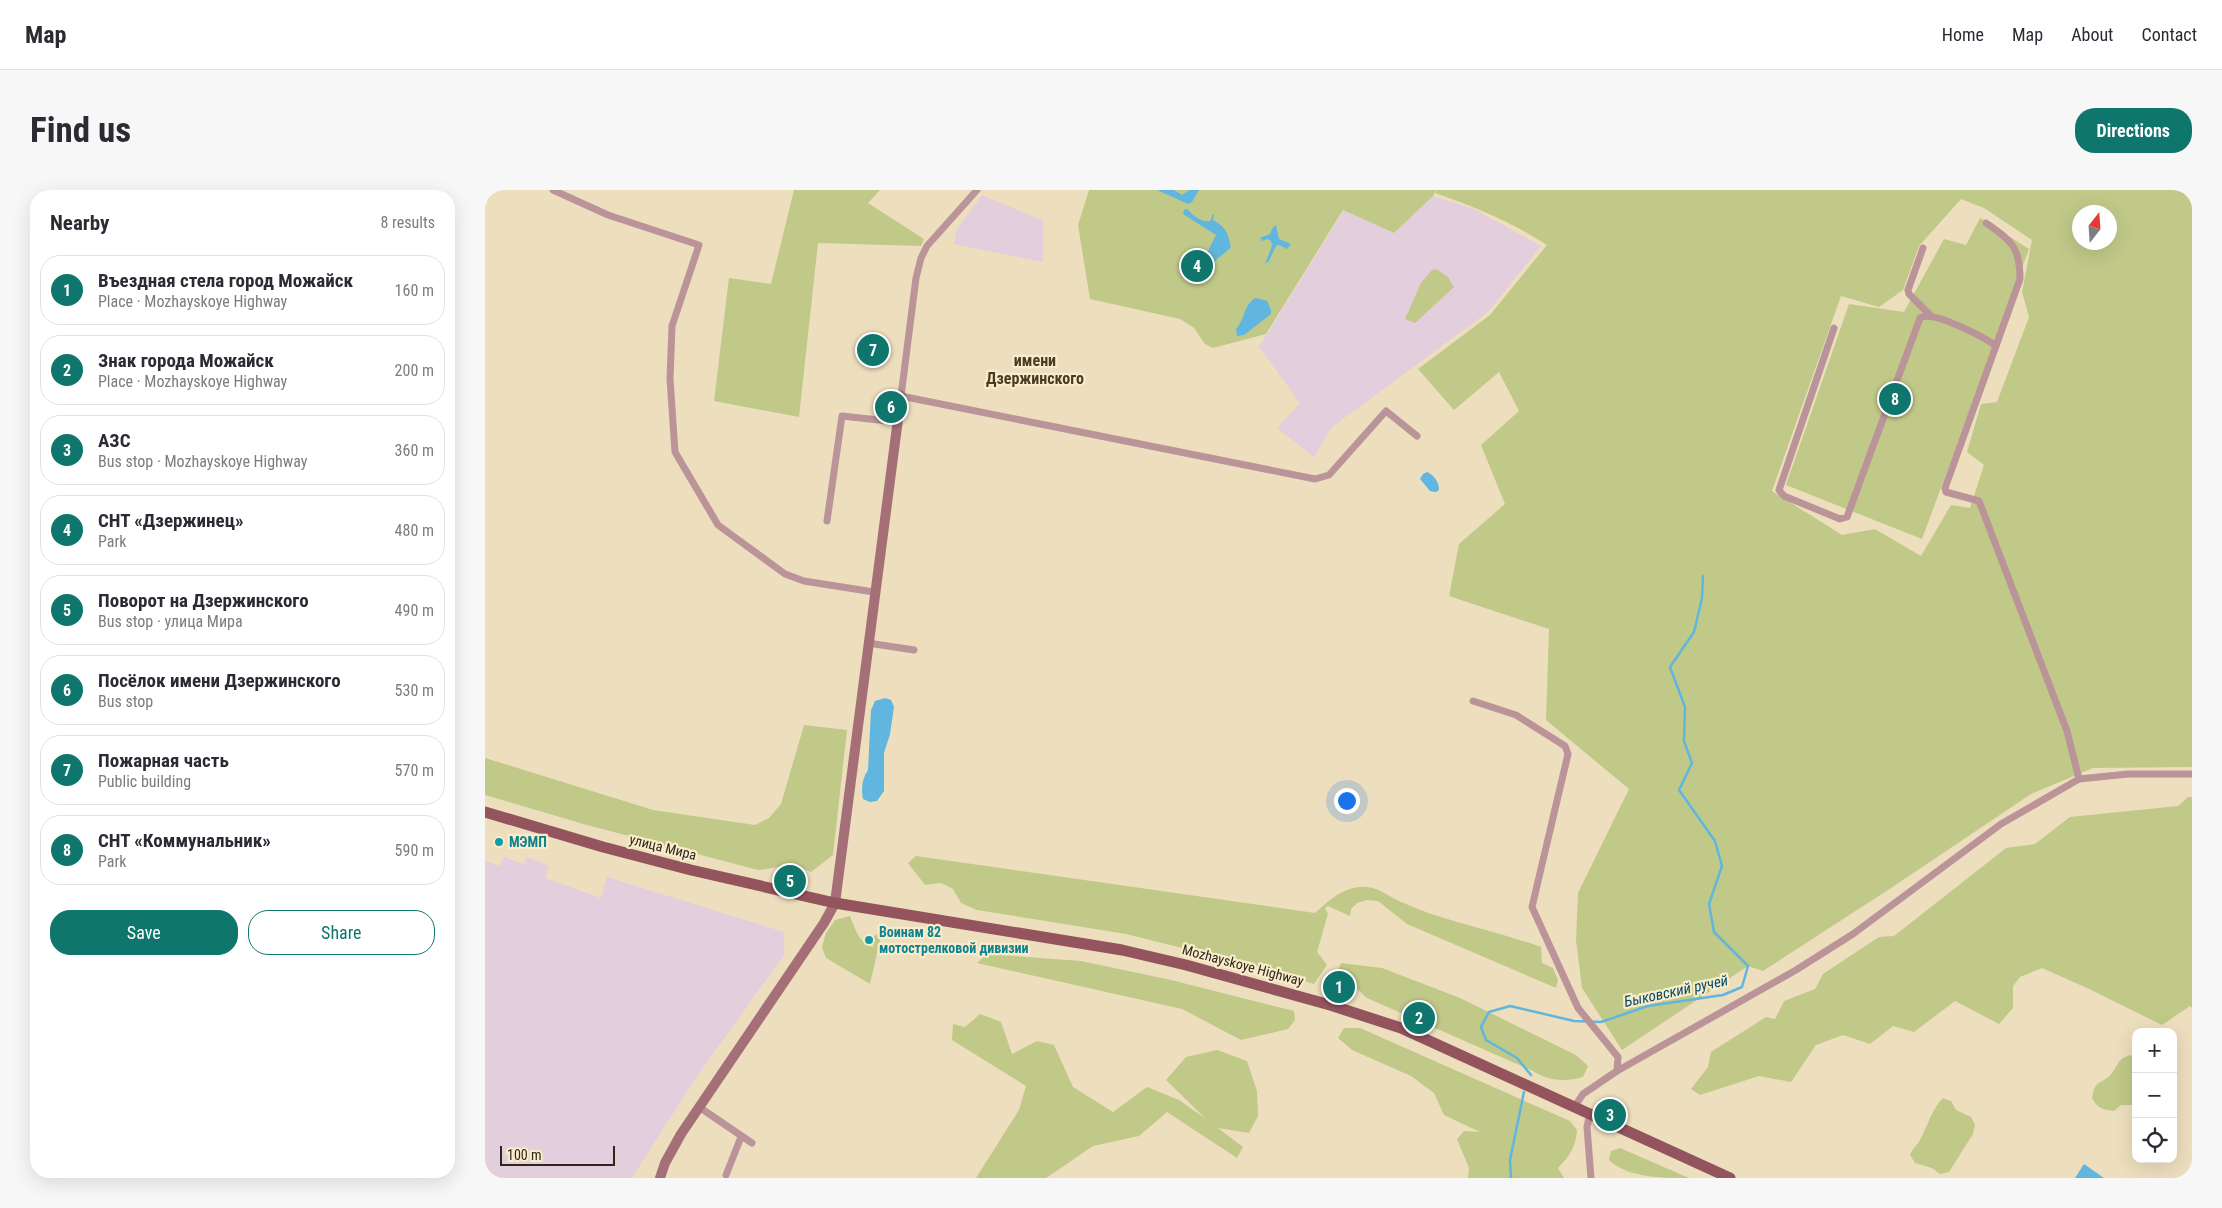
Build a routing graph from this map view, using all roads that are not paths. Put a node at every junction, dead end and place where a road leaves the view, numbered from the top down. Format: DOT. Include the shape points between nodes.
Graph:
graph roads {
  1 [pos="553,190"];
  2 [pos="977,190"];
  3 [pos="1986,223"];
  4 [pos="1923,248"];
  5 [pos="1929,315"];
  6 [pos="1834,328"];
  7 [pos="1996,346"];
  8 [pos="901,396"];
  9 [pos="897,422"];
  10 [pos="1417,436"];
  11 [pos="827,521"];
  12 [pos="874,592"];
  13 [pos="868,643"];
  14 [pos="914,650"];
  15 [pos="1473,701"];
  16 [pos="2192,774"];
  17 [pos="2079,779"];
  18 [pos="485,812"];
  19 [pos="835,903"];
  20 [pos="1617,1071"];
  21 [pos="1575,1106"];
  22 [pos="699,1107"];
  23 [pos="1590,1113"];
  24 [pos="741,1137"];
  25 [pos="753,1144"];
  26 [pos="726,1175"];
  27 [pos="660,1178"];
  28 [pos="1591,1178"];
  29 [pos="1731,1178"];
  1 -- 12 [label="street" via="608,214 699,245 672,326 670,379 675,452 718,525 785,574 805,581"];
  2 -- 8 [label="street" via="927,246 921,258"];
  3 -- 7 [label="street" via="2011,241 2020,268 2018,286"];
  4 -- 5 [label="street" via="1908,290"];
  5 -- 6 [label="street" via="1918,322 1899,381 1847,517 1843,519 1784,496 1779,490"];
  5 -- 7 [label="street" via="1977,334"];
  7 -- 17 [label="street" via="1945,488 1946,492 1979,501 2067,731"];
  8 -- 9 [label="street"];
  8 -- 10 [label="street" via="1315,479 1329,475 1386,411"];
  9 -- 11 [label="street" via="842,416"];
  9 -- 12 [label="street"];
  12 -- 13 [label="street"];
  13 -- 14 [label="street"];
  13 -- 19 [label="street"];
  15 -- 20 [label="street" via="1516,715 1565,746 1568,754 1532,906 1578,1008 1618,1057"];
  16 -- 17 [label="street" via="2128,774"];
  17 -- 20 [label="street" via="2001,824 1845,939"];
  18 -- 19 [label="main road, улица Мира" via="655,862"];
  19 -- 21 [label="main road, Mozhayskoye Highway" via="1122,950 1240,979 1392,1024"];
  19 -- 22 [label="street"];
  20 -- 21 [label="street" via="1583,1094"];
  21 -- 23 [label="main road, Mozhayskoye Highway"];
  22 -- 24 [label="street"];
  22 -- 27 [label="street" via="674,1146"];
  23 -- 28 [label="street" via="1587,1127"];
  23 -- 29 [label="main road, Mozhayskoye Highway"];
  24 -- 25 [label="street"];
  24 -- 26 [label="street"];
}
